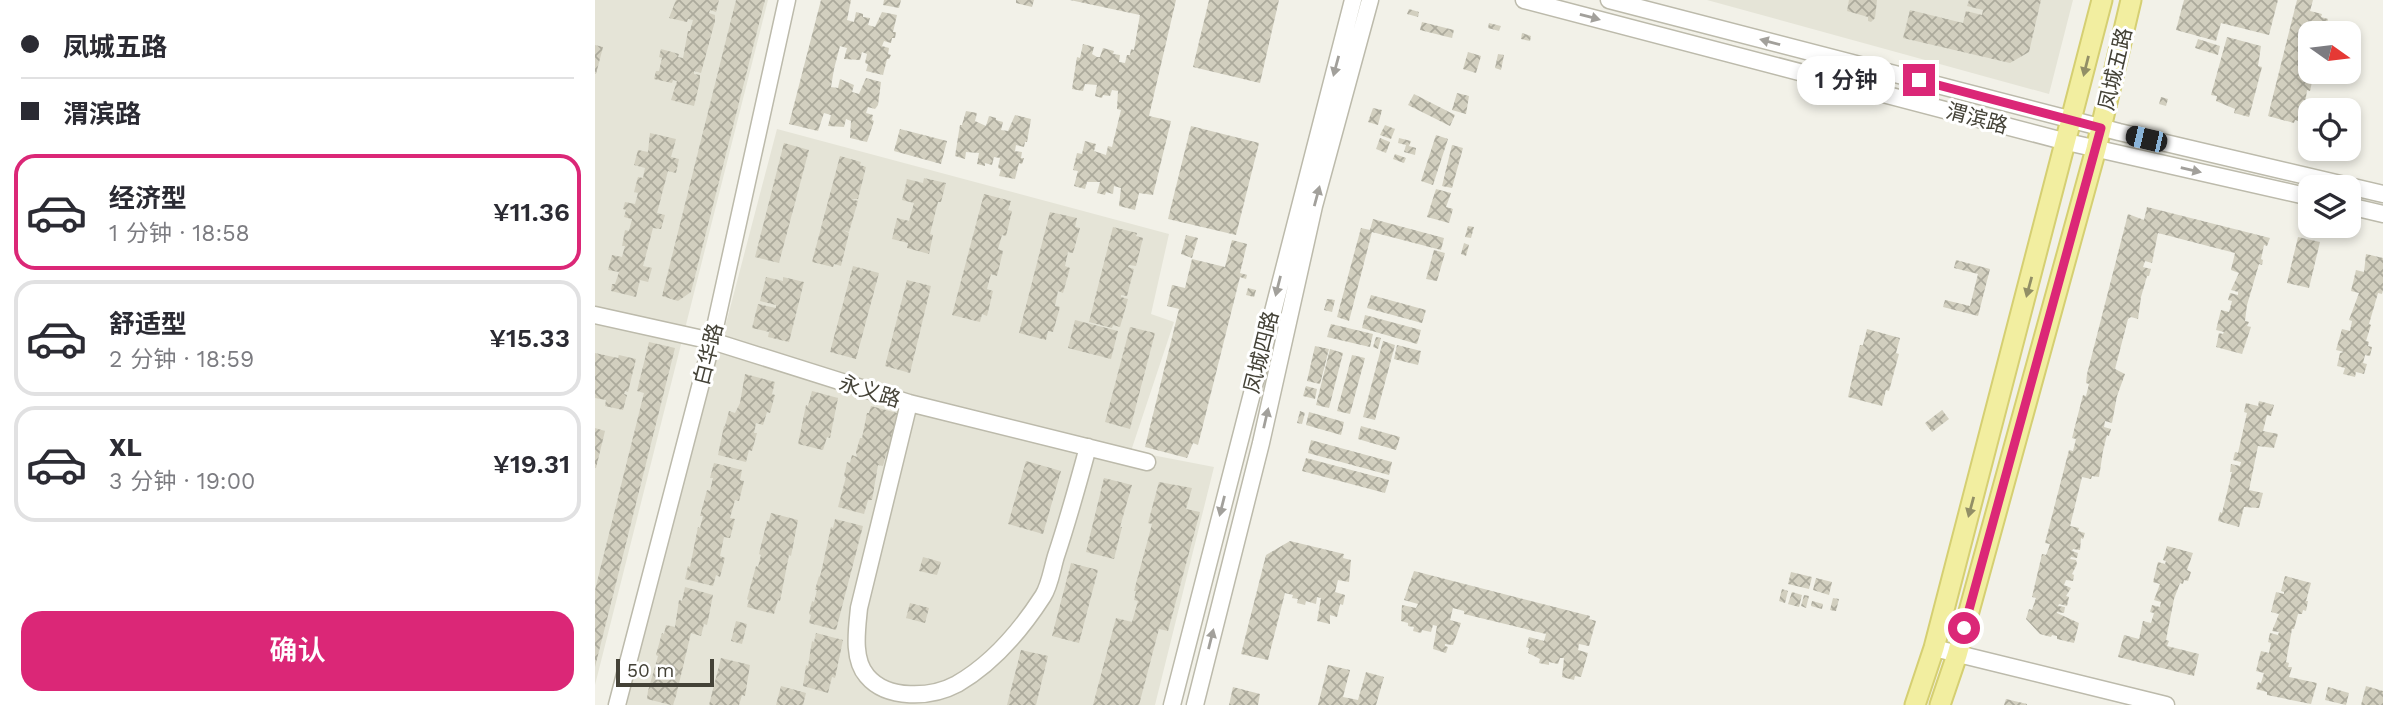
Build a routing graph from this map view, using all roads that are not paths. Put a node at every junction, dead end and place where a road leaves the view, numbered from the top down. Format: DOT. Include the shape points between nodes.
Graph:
graph roads {
  1 [pos="787,0"];
  2 [pos="1353,0"];
  3 [pos="1370,0"];
  4 [pos="1524,0"];
  5 [pos="1609,0"];
  6 [pos="2102,0"];
  7 [pos="2131,0"];
  8 [pos="2073,120"];
  9 [pos="2101,128"];
  10 [pos="2067,142"];
  11 [pos="2096,149"];
  12 [pos="2298,194"];
  13 [pos="2383,194"];
  14 [pos="2361,209"];
  15 [pos="2383,214"];
  16 [pos="595,315"];
  17 [pos="712,341"];
  18 [pos="909,403"];
  19 [pos="1088,447"];
  20 [pos="1147,462"];
  21 [pos="1934,648"];
  22 [pos="1957,654"];
  23 [pos="617,705"];
  24 [pos="1172,705"];
  25 [pos="1195,705"];
  26 [pos="1915,705"];
  27 [pos="1940,705"];
  28 [pos="2166,705"];
  1 -- 17 [label="street, 白华路"];
  2 -- 24 [label="street, 凤城四路, one-way"];
  25 -- 3 [label="street, 凤城四路, one-way" via="1314,206"];
  4 -- 10 [label="street, 渭滨路, one-way"];
  8 -- 5 [label="street, 渭滨路, one-way"];
  6 -- 8 [label="main road, 凤城五路, one-way"];
  7 -- 9 [label="main road, 凤城五路"];
  8 -- 9 [label="street, 渭滨路"];
  8 -- 10 [label="main road, 凤城五路"];
  9 -- 11 [label="main road, 凤城五路"];
  9 -- 13 [label="street, 渭滨路"];
  10 -- 11 [label="street, 渭滨路"];
  10 -- 21 [label="main road, 凤城五路, one-way"];
  11 -- 12 [label="street, 渭滨路, one-way"];
  11 -- 22 [label="main road, 凤城五路"];
  14 -- 15 [label="street"];
  16 -- 17 [label="street, 永义路"];
  17 -- 18 [label="street, 永义路"];
  17 -- 23 [label="street, 白华路"];
  18 -- 19 [label="street, 永义路"];
  18 -- 19 [label="street" via="859,608 855,642 865,675 880,687 904,694 955,684 990,659 1020,628 1045,593"];
  19 -- 20 [label="street, 永义路"];
  21 -- 22 [label="street"];
  21 -- 26 [label="main road, 凤城五路"];
  22 -- 27 [label="main road, 凤城五路"];
  22 -- 28 [label="street"];
}
